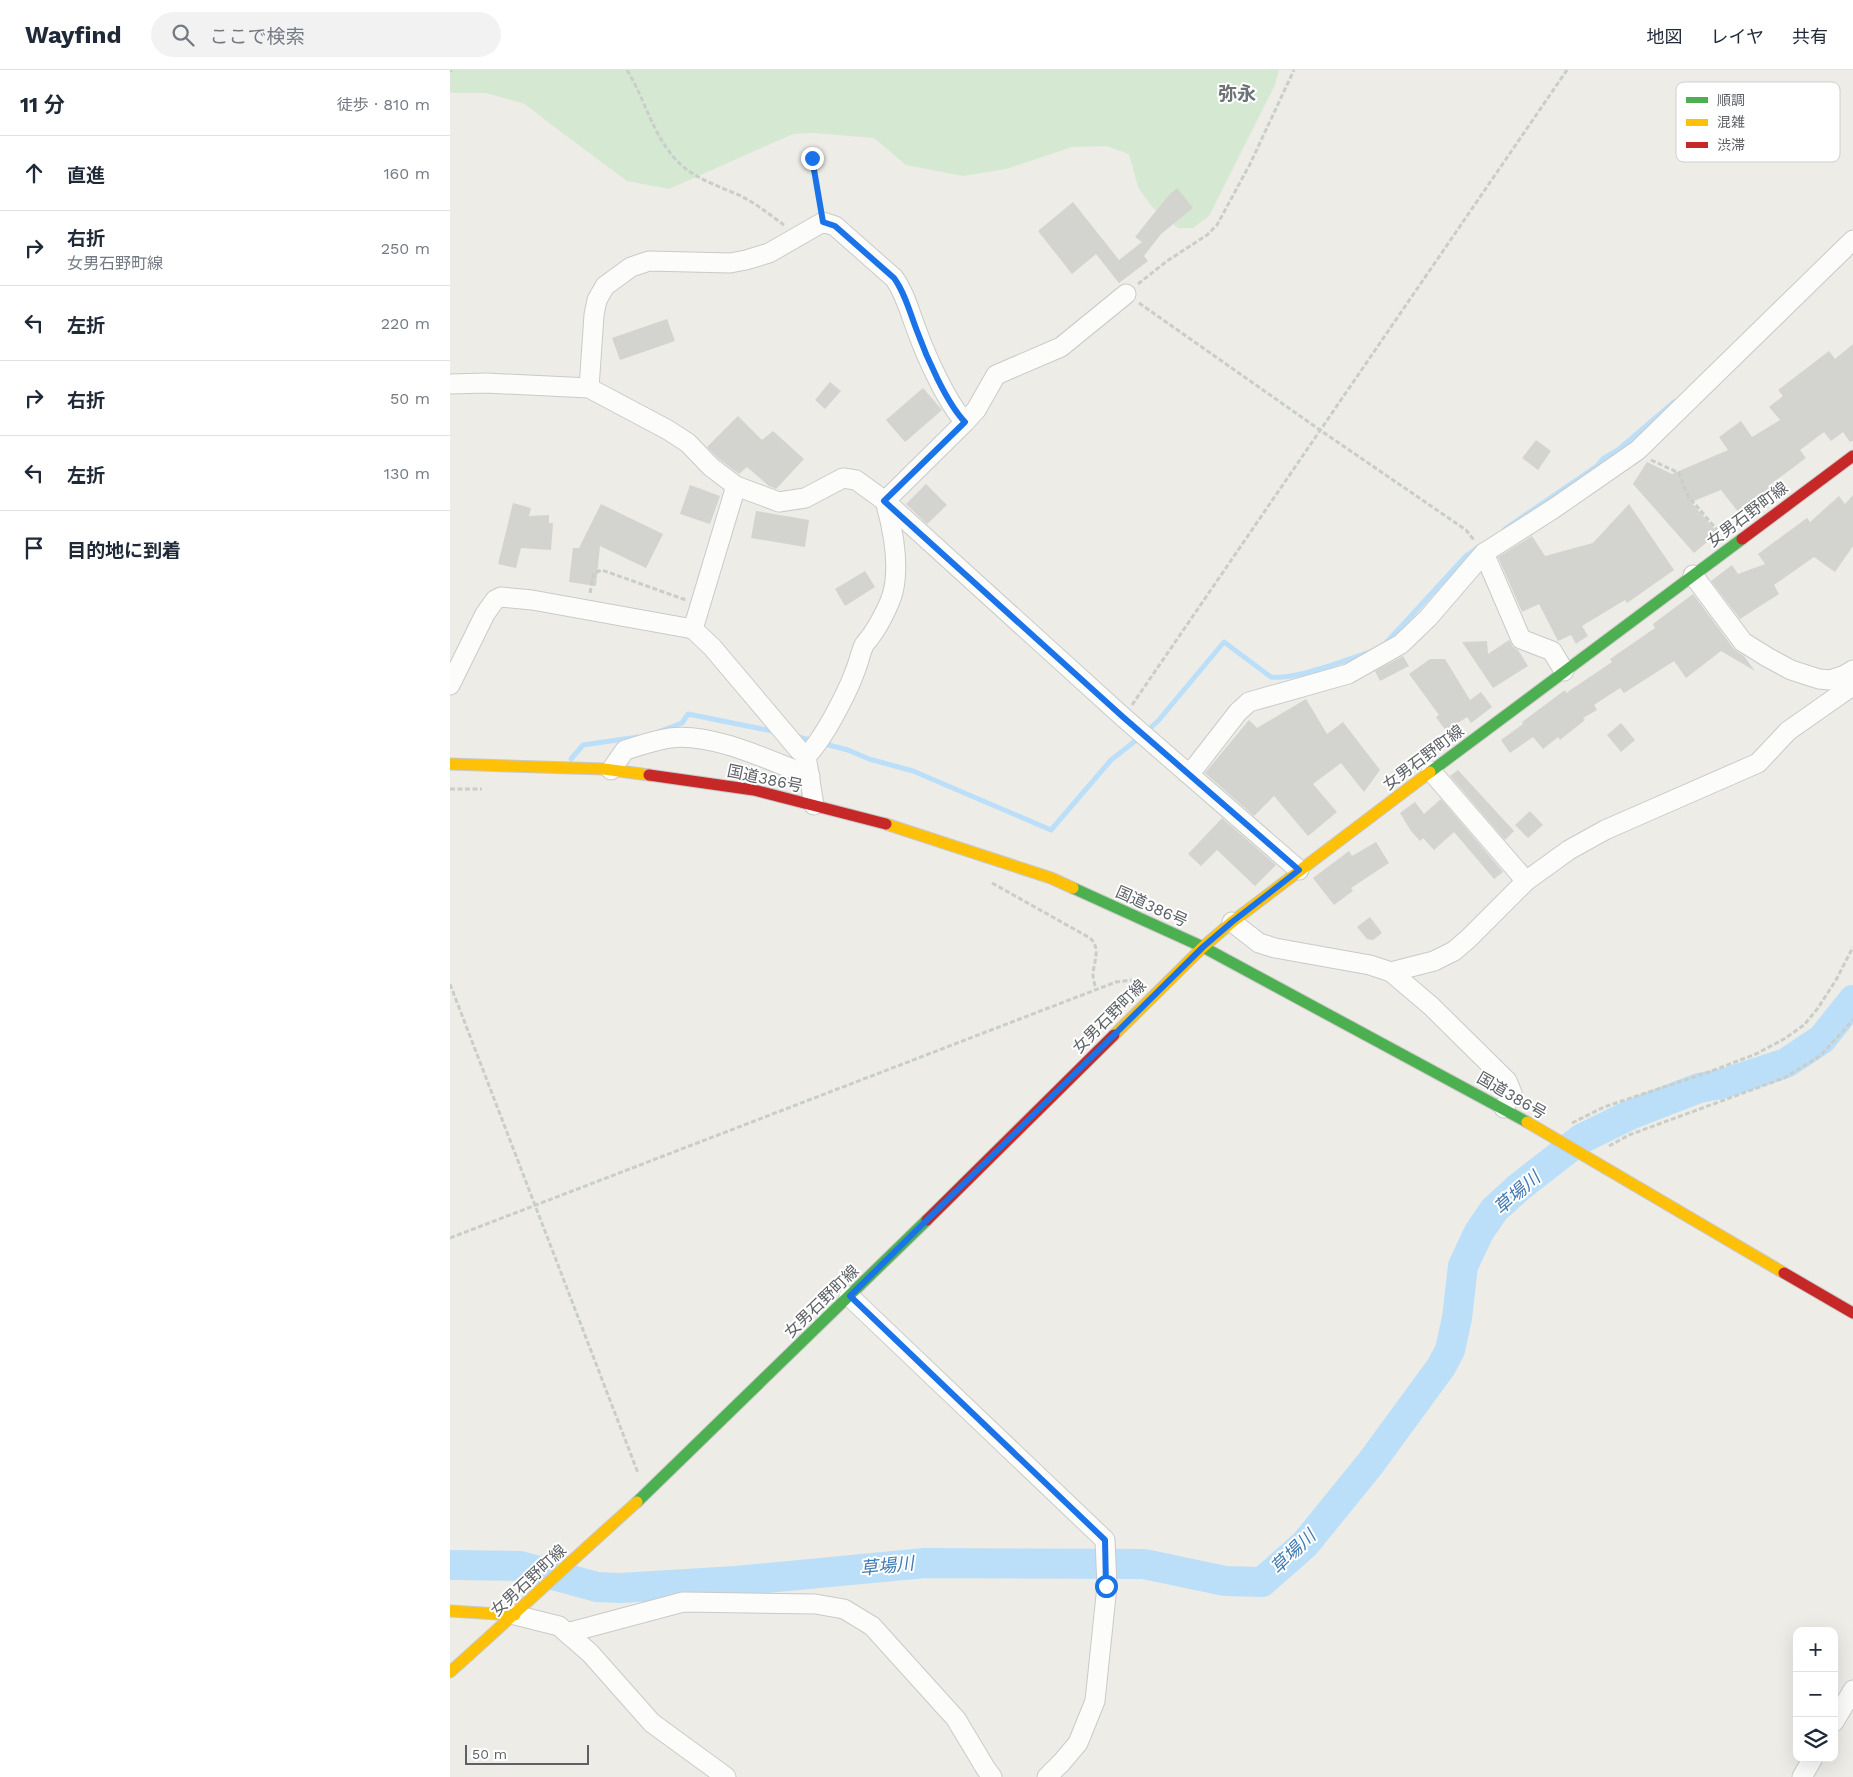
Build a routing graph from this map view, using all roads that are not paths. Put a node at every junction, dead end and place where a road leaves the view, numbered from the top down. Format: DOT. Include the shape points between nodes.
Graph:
graph roads {
  1 [pos="1853,240"];
  2 [pos="1126,294"];
  3 [pos="450,384"];
  4 [pos="589,388"];
  5 [pos="965,422"];
  6 [pos="1853,456"];
  7 [pos="736,486"];
  8 [pos="884,501"];
  9 [pos="1484,553"];
  10 [pos="1693,575"];
  11 [pos="692,629"];
  12 [pos="1564,671"];
  13 [pos="1849,672"];
  14 [pos="450,685"];
  15 [pos="806,756"];
  16 [pos="450,764"];
  17 [pos="611,770"];
  18 [pos="1431,771"];
  19 [pos="1187,773"];
  20 [pos="810,776"];
  21 [pos="814,805"];
  22 [pos="1299,870"];
  23 [pos="1526,880"];
  24 [pos="1232,922"];
  25 [pos="1203,947"];
  26 [pos="1392,972"];
  27 [pos="1504,1108"];
  28 [pos="850,1296"];
  29 [pos="1853,1312"];
  30 [pos="521,1609"];
  31 [pos="450,1611"];
  32 [pos="567,1633"];
  33 [pos="450,1672"];
  34 [pos="1853,1690"];
  35 [pos="1837,1717"];
  36 [pos="1811,1762"];
  37 [pos="726,1777"];
  38 [pos="992,1777"];
  39 [pos="1047,1777"];
  40 [pos="1802,1777"];
  1 -- 9 [label="street" via="1635,453"];
  2 -- 5 [label="street" via="1061,347 996,375 976,410"];
  3 -- 4 [label="street"];
  4 -- 5 [label="street" via="597,300 605,286 631,267 649,261 730,263 746,260 769,253 823,222 835,226 894,278 901,288 923,347 956,413"];
  4 -- 7 [label="street" via="688,443"];
  5 -- 8 [label="street"];
  6 -- 10 [label="main road, 女男石野町線"];
  7 -- 8 [label="street" via="779,502 805,498 842,478 856,480"];
  7 -- 11 [label="street"];
  8 -- 15 [label="street" via="895,554 893,593 865,643 842,700 814,750"];
  8 -- 19 [label="street"];
  9 -- 12 [label="street" via="1521,640 1552,651"];
  9 -- 19 [label="street" via="1401,644 1348,674 1249,702"];
  10 -- 12 [label="main road, 女男石野町線"];
  10 -- 13 [label="street" via="1743,642 1791,670 1830,680"];
  11 -- 14 [label="street" via="501,597 485,614"];
  11 -- 15 [label="street" via="712,647"];
  12 -- 18 [label="main road, 女男石野町線"];
  13 -- 23 [label="street" via="1852,686 1788,730 1758,763 1605,830"];
  15 -- 20 [label="street"];
  16 -- 17 [label="main road, 国道386号"];
  17 -- 20 [label="street" via="625,750 670,738 699,738"];
  17 -- 21 [label="main road, 国道386号" via="754,790"];
  18 -- 22 [label="main road, 女男石野町線"];
  18 -- 23 [label="street"];
  19 -- 22 [label="street"];
  20 -- 21 [label="street"];
  21 -- 25 [label="main road, 国道386号" via="866,818 1051,878"];
  22 -- 24 [label="main road, 女男石野町線"];
  23 -- 26 [label="street" via="1454,951 1434,961"];
  24 -- 25 [label="main road, 女男石野町線"];
  24 -- 26 [label="street" via="1267,946"];
  25 -- 27 [label="main road, 国道386号"];
  25 -- 28 [label="main road, 女男石野町線"];
  26 -- 27 [label="street" via="1507,1081 1512,1093"];
  27 -- 29 [label="main road, 国道386号"];
  28 -- 30 [label="main road, 女男石野町線" via="646,1494"];
  28 -- 39 [label="street" via="1105,1540 1106,1586 1095,1701 1078,1742"];
  30 -- 31 [label="main road"];
  30 -- 32 [label="street" via="559,1626"];
  30 -- 33 [label="main road, 女男石野町線"];
  32 -- 37 [label="street" via="590,1652 652,1723"];
  32 -- 38 [label="street" via="683,1602 815,1604 844,1609 872,1626 956,1719"];
  34 -- 35 [label="street"];
  36 -- 40 [label="street"];
}
